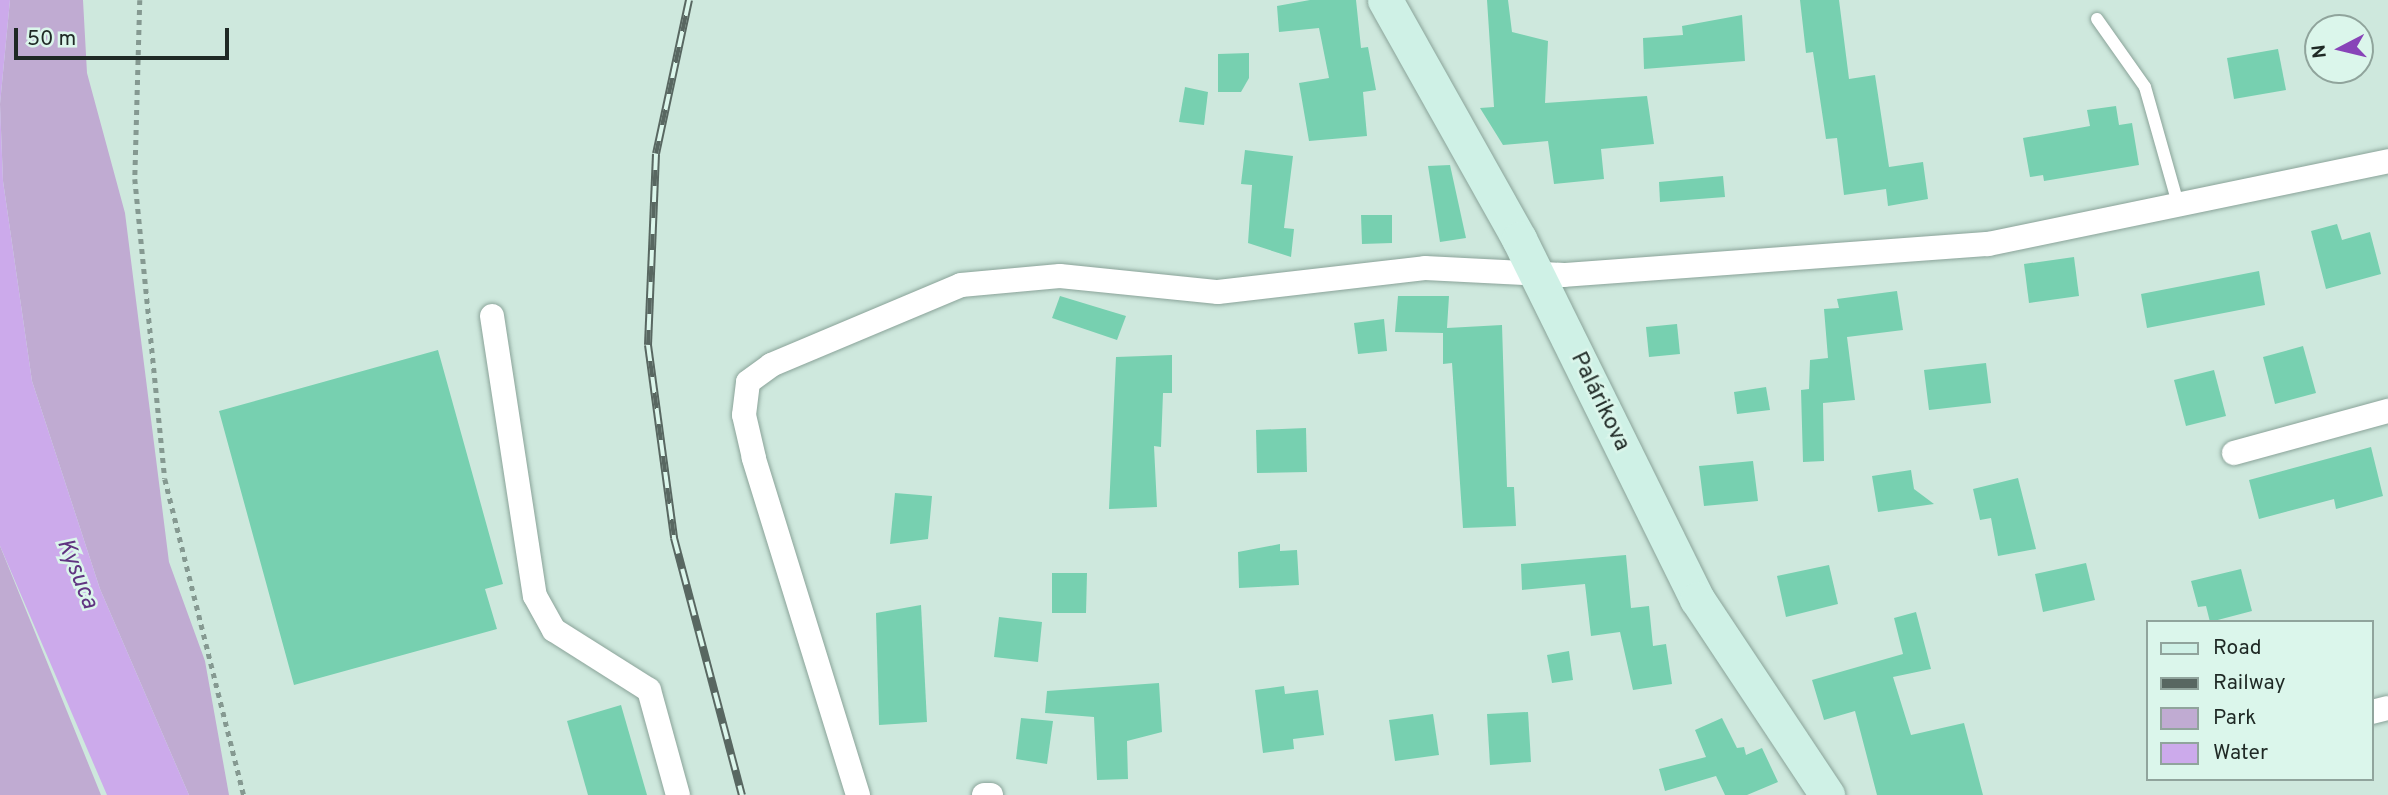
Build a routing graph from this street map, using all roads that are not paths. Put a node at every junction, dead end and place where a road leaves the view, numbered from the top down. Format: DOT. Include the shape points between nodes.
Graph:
graph roads {
  1 [pos="1385,0"];
  2 [pos="2097,19"];
  3 [pos="2388,161"];
  4 [pos="2178,204"];
  5 [pos="1536,274"];
  6 [pos="492,316"];
  7 [pos="2388,411"];
  8 [pos="2234,453"];
  9 [pos="678,795"];
  10 [pos="858,795"];
  11 [pos="984,795"];
  12 [pos="991,795"];
  13 [pos="1827,795"];
  1 -- 5 [label="main road, Palárikova"];
  2 -- 4 [label="lane" via="2145,87"];
  3 -- 4 [label="street"];
  4 -- 5 [label="street" via="1988,244"];
  5 -- 10 [label="street" via="1425,268 1218,292 1060,276 961,285 771,365 748,382 744,415 754,458"];
  5 -- 13 [label="main road, Palárikova" via="1697,599"];
  6 -- 9 [label="street" via="535,596 554,630 649,690"];
  7 -- 8 [label="street"];
  11 -- 12 [label="street"];
}
